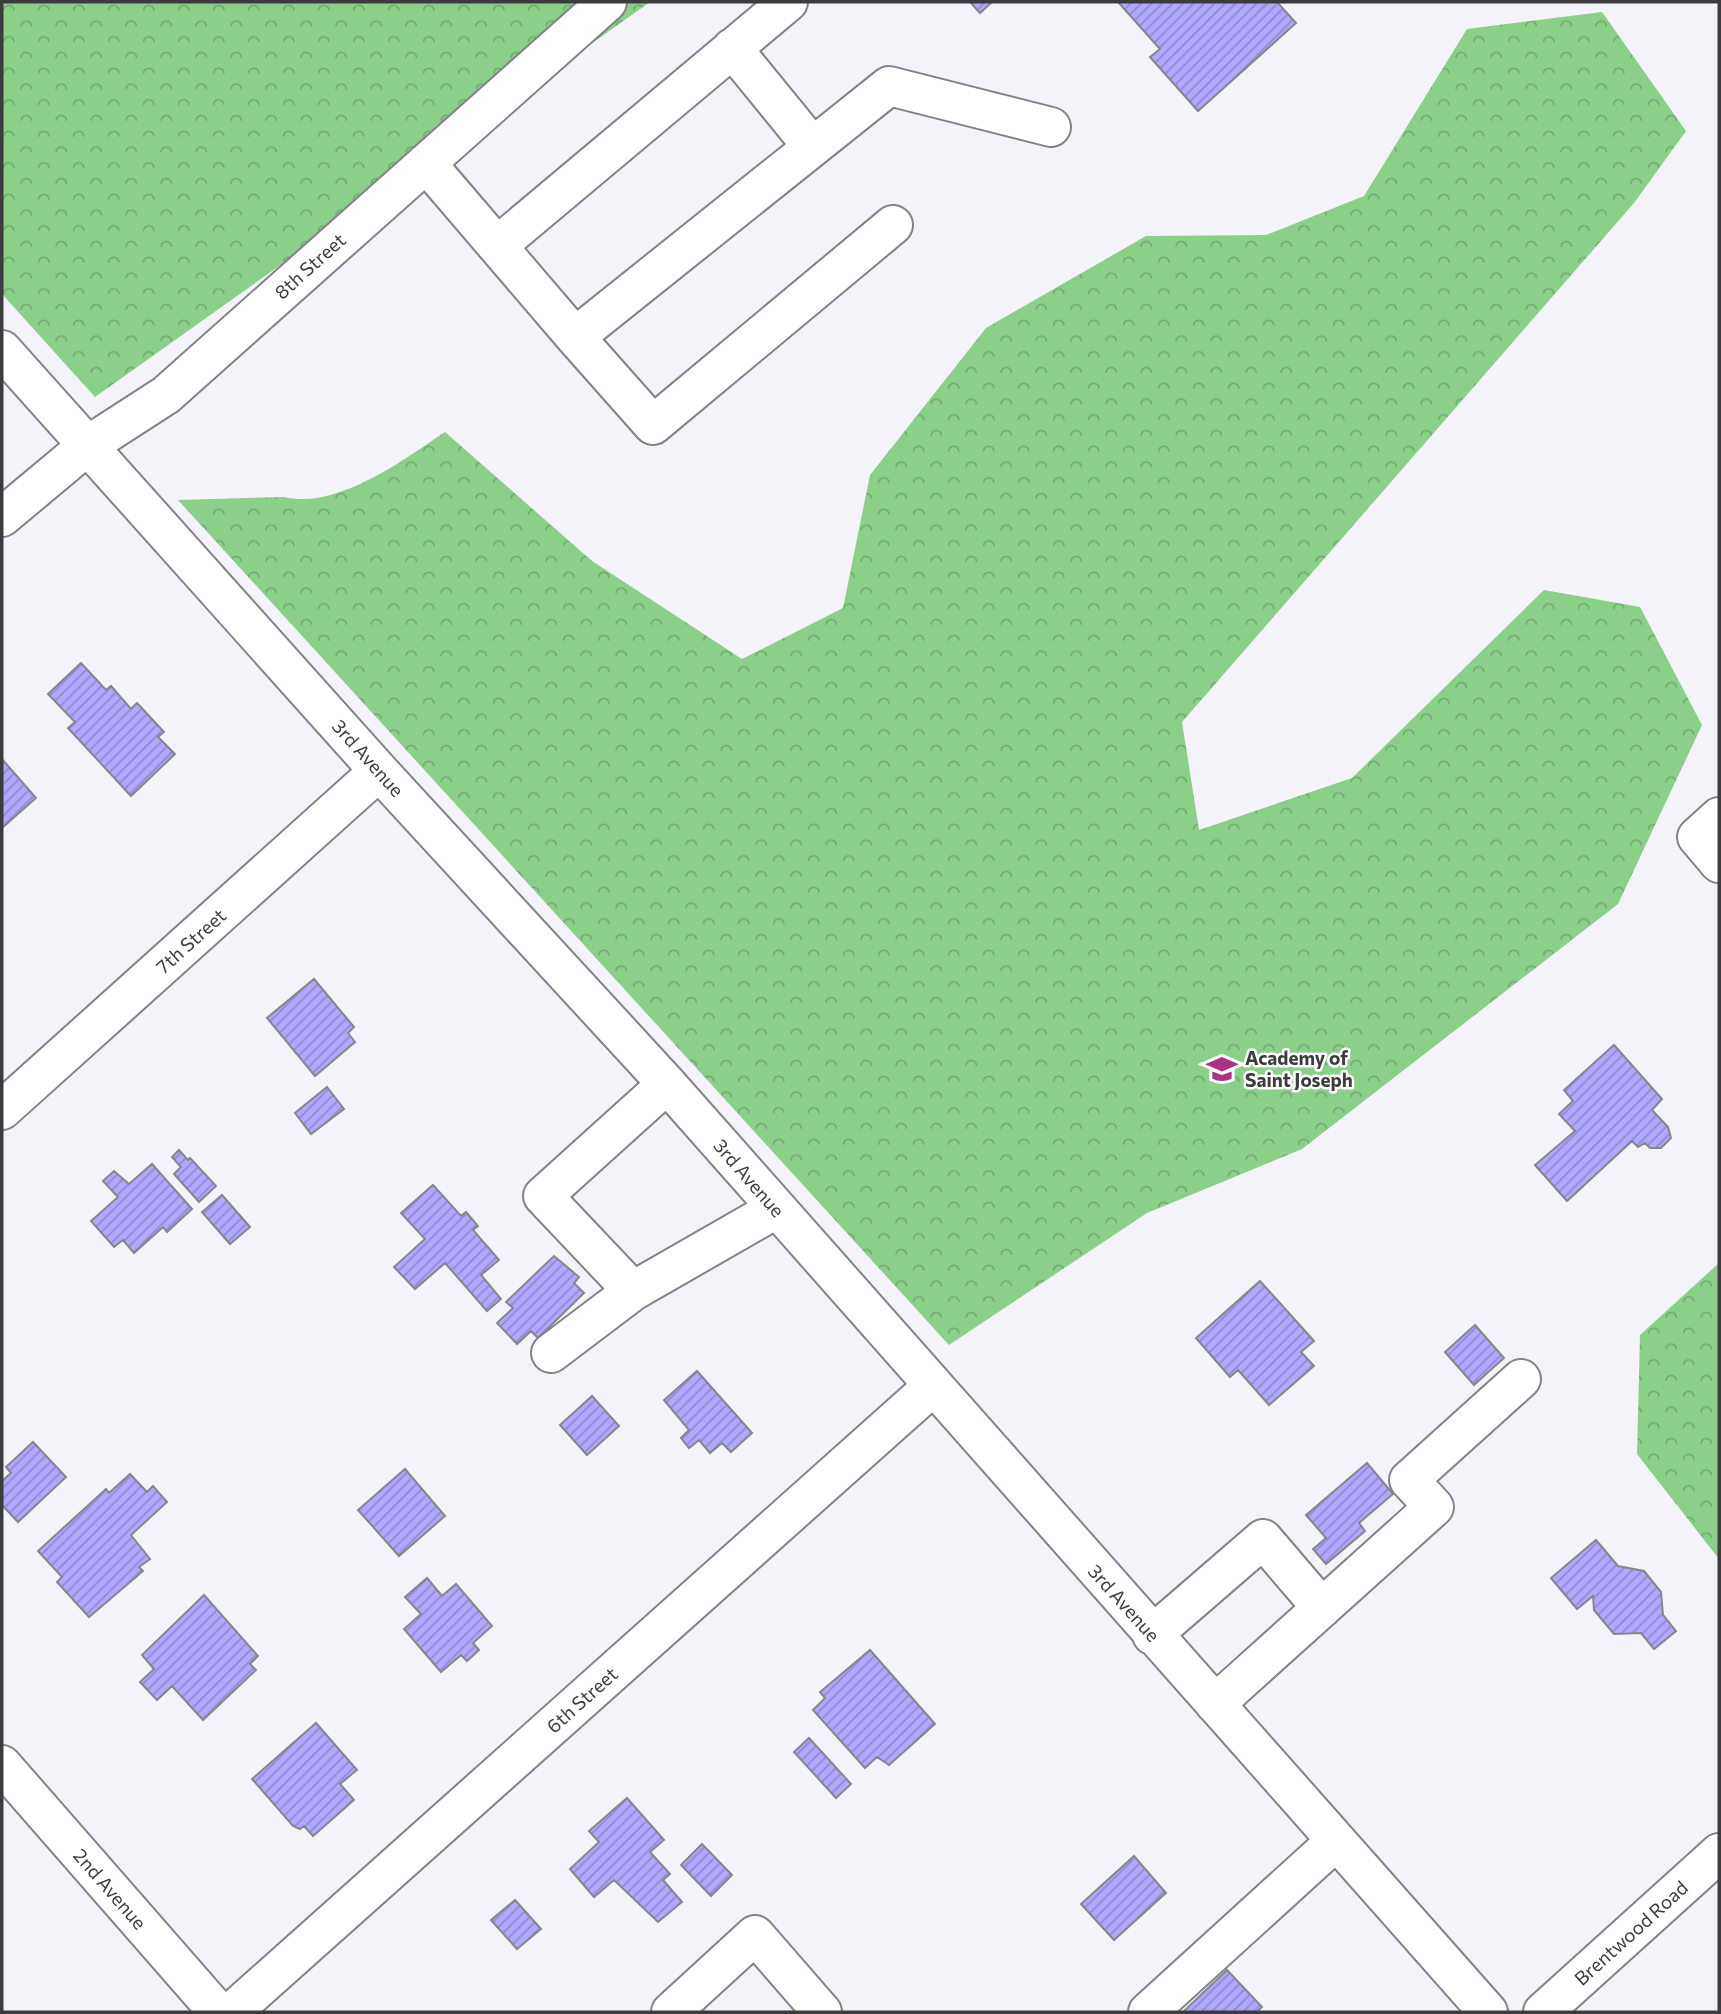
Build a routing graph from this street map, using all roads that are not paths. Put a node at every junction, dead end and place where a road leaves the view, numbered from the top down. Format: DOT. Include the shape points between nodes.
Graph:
graph roads {
  1 [pos="607,2"];
  2 [pos="788,2"];
  3 [pos="732,48"];
  4 [pos="1051,127"];
  5 [pos="812,146"];
  6 [pos="426,163"];
  7 [pos="893,225"];
  8 [pos="498,246"];
  9 [pos="575,337"];
  10 [pos="2,350"];
  11 [pos="87,446"];
  12 [pos="2,517"];
  13 [pos="379,771"];
  14 [pos="667,1084"];
  15 [pos="2,1110"];
  16 [pos="776,1209"];
  17 [pos="633,1291"];
  18 [pos="551,1353"];
  19 [pos="1521,1380"];
  20 [pos="932,1387"];
  21 [pos="1322,1608"];
  22 [pos="1152,1634"];
  23 [pos="1215,1704"];
  24 [pos="2,1765"];
  25 [pos="1336,1841"];
  26 [pos="1719,1853"];
  27 [pos="218,2012"];
  28 [pos="232,2012"];
  29 [pos="671,2012"];
  30 [pos="822,2012"];
  31 [pos="1147,2012"];
  32 [pos="1488,2012"];
  33 [pos="1543,2012"];
  1 -- 6 [label="street, 8th Street"];
  2 -- 3 [label="street"];
  3 -- 5 [label="street"];
  3 -- 8 [label="street"];
  4 -- 5 [label="street" via="889,86"];
  5 -- 9 [label="street"];
  6 -- 8 [label="street"];
  6 -- 11 [label="street, 8th Street" via="166,395"];
  7 -- 9 [label="street" via="653,425"];
  8 -- 9 [label="street"];
  10 -- 11 [label="street, 3rd Avenue"];
  11 -- 12 [label="street, 8th Street"];
  11 -- 13 [label="street, 3rd Avenue"];
  13 -- 14 [label="street, 3rd Avenue"];
  13 -- 15 [label="street, 7th Street"];
  14 -- 16 [label="street, 3rd Avenue"];
  14 -- 17 [label="street" via="543,1196"];
  16 -- 17 [label="street"];
  16 -- 20 [label="street, 3rd Avenue"];
  17 -- 18 [label="street"];
  19 -- 21 [label="street" via="1409,1480 1434,1507"];
  20 -- 22 [label="street, 3rd Avenue"];
  20 -- 28 [label="street, 6th Street"];
  21 -- 22 [label="street" via="1263,1539"];
  21 -- 23 [label="street"];
  22 -- 23 [label="street, 3rd Avenue"];
  23 -- 25 [label="street, 3rd Avenue"];
  24 -- 27 [label="street, 2nd Avenue"];
  25 -- 31 [label="street"];
  25 -- 32 [label="street, 3rd Avenue"];
  26 -- 33 [label="street, Brentwood Road"];
  29 -- 30 [label="street" via="755,1935"];
}
